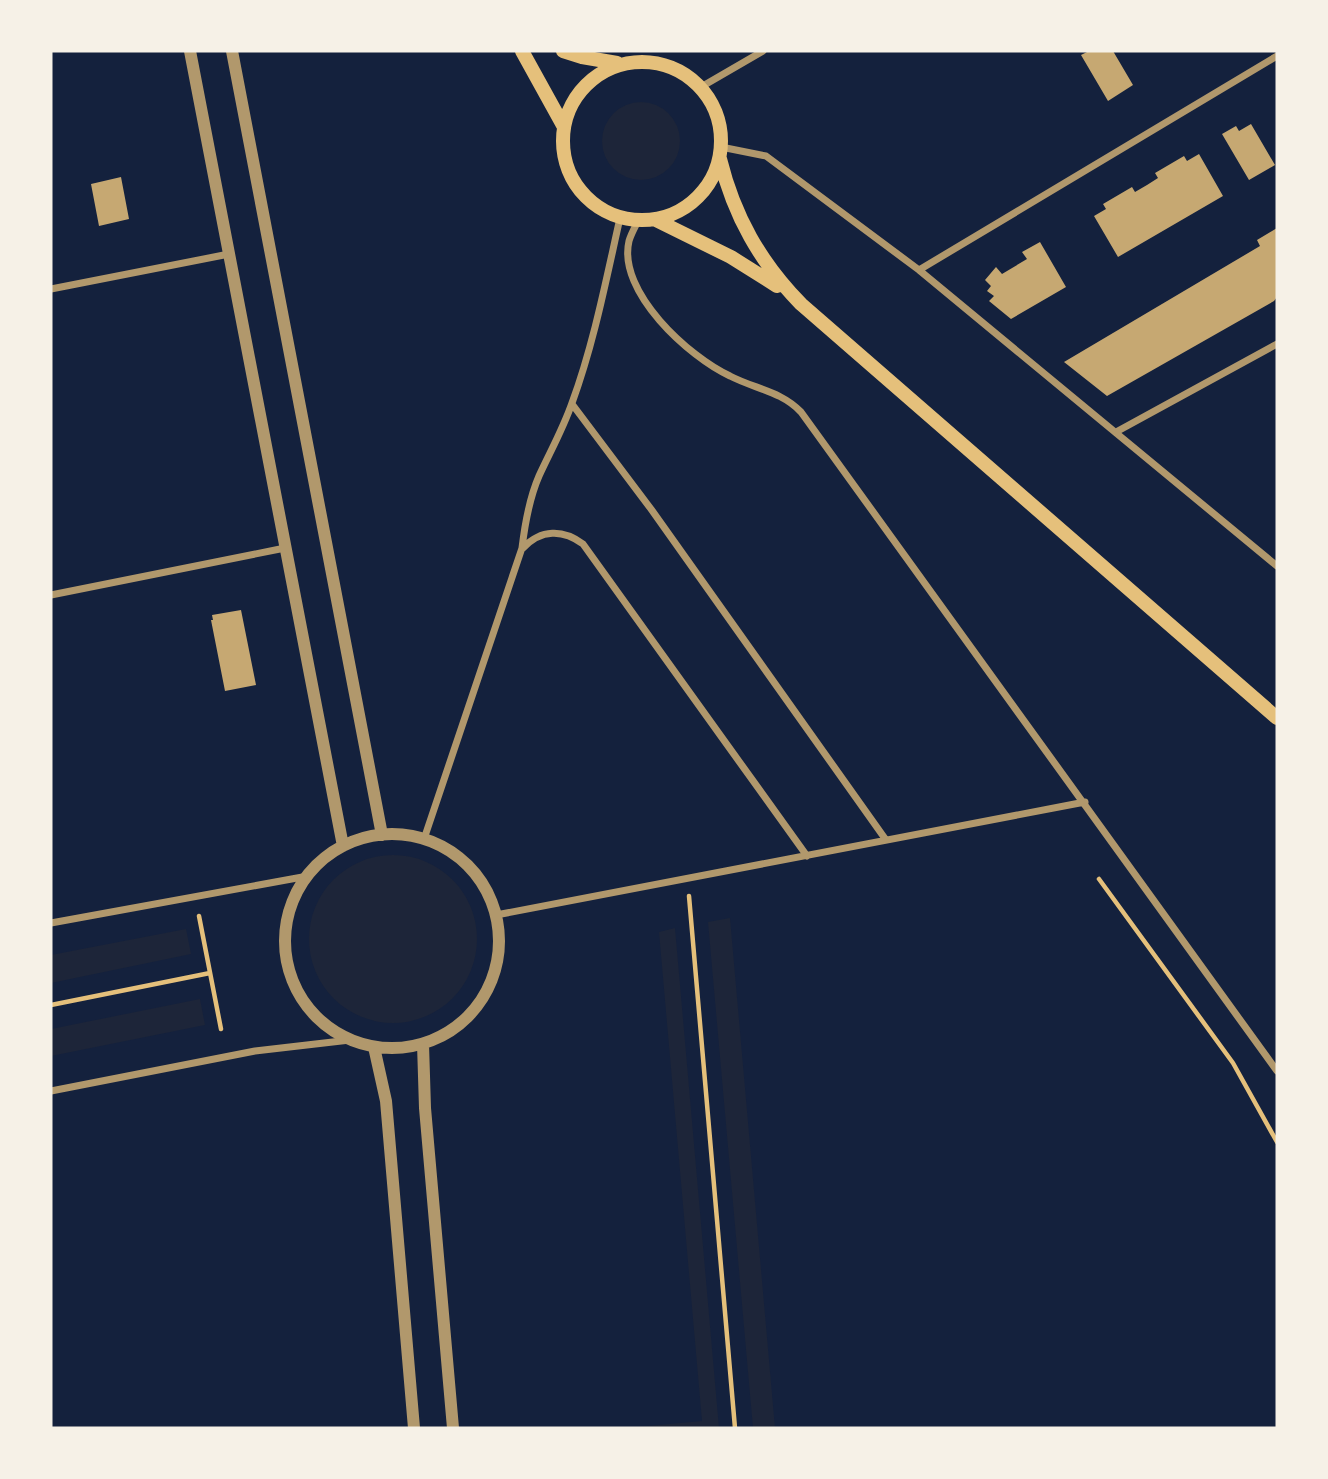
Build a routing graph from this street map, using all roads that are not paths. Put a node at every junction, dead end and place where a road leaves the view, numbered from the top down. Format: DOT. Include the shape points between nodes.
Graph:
graph roads {
  1 [pos="190,51"];
  2 [pos="232,51"];
  3 [pos="522,51"];
  4 [pos="564,51"];
  5 [pos="763,51"];
  6 [pos="1277,56"];
  7 [pos="622,64"];
  8 [pos="701,87"];
  9 [pos="564,127"];
  10 [pos="720,153"];
  11 [pos="620,218"];
  12 [pos="656,220"];
  13 [pos="638,221"];
  14 [pos="229,254"];
  15 [pos="919,270"];
  16 [pos="51,289"];
  17 [pos="801,304"];
  18 [pos="1277,344"];
  19 [pos="572,404"];
  20 [pos="1116,432"];
  21 [pos="285,548"];
  22 [pos="522,548"];
  23 [pos="1277,566"];
  24 [pos="51,595"];
  25 [pos="1277,718"];
  26 [pos="1085,802"];
  27 [pos="382,835"];
  28 [pos="424,839"];
  29 [pos="886,840"];
  30 [pos="343,846"];
  31 [pos="807,856"];
  32 [pos="308,876"];
  33 [pos="496,915"];
  34 [pos="51,923"];
  35 [pos="350,1040"];
  36 [pos="423,1044"];
  37 [pos="374,1047"];
  38 [pos="1277,1070"];
  39 [pos="51,1091"];
  40 [pos="414,1428"];
  41 [pos="453,1428"];
  1 -- 14 [label="street"];
  2 -- 27 [label="street"];
  3 -- 9 [label="main road"];
  4 -- 7 [label="main road"];
  5 -- 8 [label="street"];
  6 -- 15 [label="street"];
  7 -- 8 [label="main road" via="665,65"];
  7 -- 9 [label="main road" via="597,76 582,90"];
  8 -- 10 [label="main road" via="717,115"];
  9 -- 11 [label="main road" via="564,156 575,183 594,205"];
  10 -- 12 [label="main road" via="712,179 699,197"];
  10 -- 15 [label="street" via="766,156"];
  10 -- 17 [label="main road" via="731,198 747,235"];
  11 -- 13 [label="main road"];
  11 -- 19 [label="street" via="593,339"];
  12 -- 13 [label="main road"];
  12 -- 17 [label="main road" via="731,257"];
  13 -- 26 [label="street" via="629,242 629,257 636,286 652,311 669,332 709,365 782,395 801,412"];
  14 -- 16 [label="street"];
  14 -- 21 [label="street"];
  15 -- 20 [label="street"];
  17 -- 25 [label="main road"];
  18 -- 20 [label="street"];
  19 -- 22 [label="street" via="530,501"];
  19 -- 29 [label="street" via="660,520"];
  20 -- 23 [label="street"];
  21 -- 24 [label="street"];
  21 -- 30 [label="street"];
  22 -- 28 [label="street"];
  22 -- 31 [label="street" via="550,532 573,536 583,544"];
  26 -- 29 [label="street"];
  26 -- 38 [label="street"];
  27 -- 28 [label="street"];
  27 -- 30 [label="street"];
  28 -- 33 [label="street" via="449,850 470,868"];
  29 -- 31 [label="street"];
  30 -- 32 [label="street"];
  31 -- 33 [label="street"];
  32 -- 34 [label="street"];
  32 -- 35 [label="street" via="290,910 285,949 289,968 295,987 318,1019"];
  33 -- 36 [label="street" via="497,964 485,995 465,1020"];
  35 -- 37 [label="street"];
  35 -- 39 [label="street" via="255,1051"];
  36 -- 37 [label="street"];
  36 -- 41 [label="street"];
  37 -- 40 [label="street" via="386,1101"];
}
